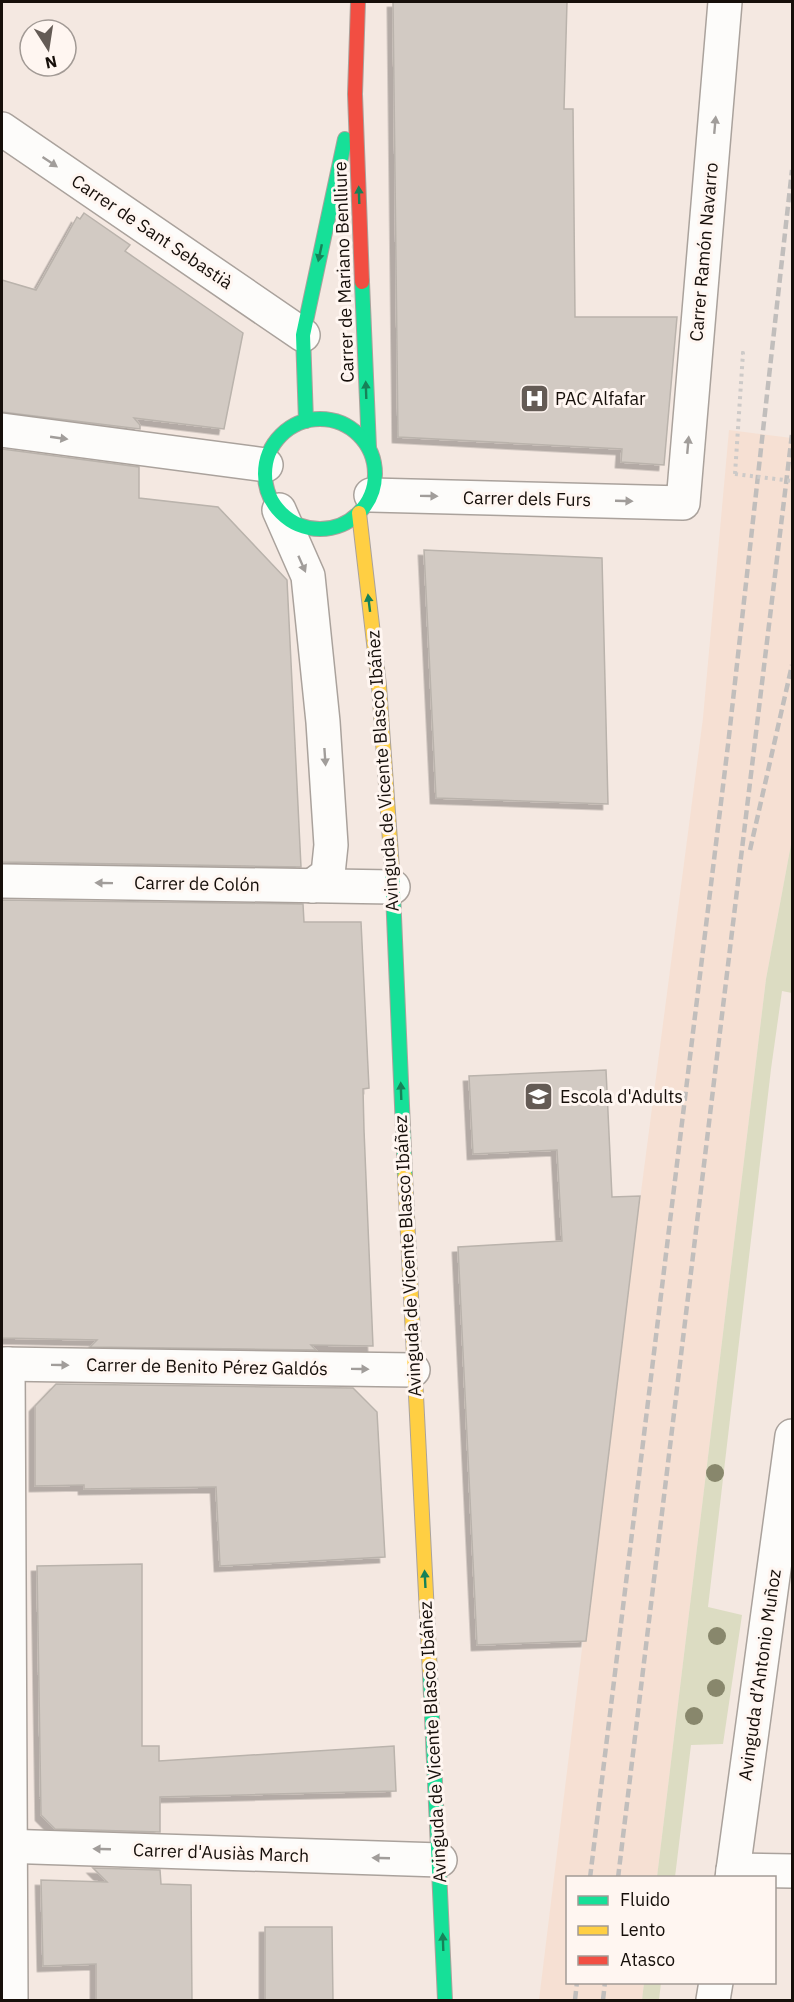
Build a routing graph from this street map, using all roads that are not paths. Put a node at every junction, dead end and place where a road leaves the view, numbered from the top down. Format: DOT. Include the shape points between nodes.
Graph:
graph roads {
  1 [pos="358,2"];
  2 [pos="725,2"];
  3 [pos="355,94"];
  4 [pos="2,129"];
  5 [pos="303,335"];
  6 [pos="306,421"];
  7 [pos="2,430"];
  8 [pos="369,448"];
  9 [pos="266,465"];
  10 [pos="683,503"];
  11 [pos="365,504"];
  12 [pos="279,510"];
  13 [pos="2,881"];
  14 [pos="312,886"];
  15 [pos="393,887"];
  16 [pos="5,1364"];
  17 [pos="413,1370"];
  18 [pos="792,1436"];
  19 [pos="6,1846"];
  20 [pos="440,1860"];
  21 [pos="792,1871"];
  22 [pos="733,1874"];
  23 [pos="716,1984"];
  24 [pos="11,2001"];
  25 [pos="445,2001"];
  26 [pos="713,2001"];
  1 -- 3 [label="street, Carrer de Mariano Benlliure"];
  10 -- 2 [label="street, Carrer Ramón Navarro, one-way"];
  3 -- 5 [label="street, Carrer de Mariano Benlliure, one-way"];
  8 -- 3 [label="street, Carrer de Mariano Benlliure, one-way"];
  4 -- 5 [label="street, Carrer de Sant Sebastià, one-way"];
  5 -- 6 [label="street, Carrer de Mariano Benlliure"];
  6 -- 8 [label="street" via="342,424"];
  6 -- 9 [label="street" via="282,434 273,444"];
  7 -- 9 [label="street, one-way"];
  8 -- 11 [label="street" via="375,479"];
  9 -- 12 [label="street" via="269,496"];
  11 -- 10 [label="street, Carrer dels Furs, one-way"];
  11 -- 12 [label="street" via="344,524 327,529 293,522"];
  15 -- 11 [label="street, Avinguda de Vicente Blasco Ibáñez, one-way"];
  12 -- 14 [label="street, one-way" via="308,576 323,722 331,845 328,874"];
  14 -- 13 [label="street, Carrer de Colón, one-way"];
  14 -- 15 [label="street, Carrer de Colón"];
  17 -- 15 [label="street, Avinguda de Vicente Blasco Ibáñez, one-way"];
  16 -- 17 [label="street, Carrer de Benito Pérez Galdós, one-way"];
  16 -- 19 [label="street"];
  20 -- 17 [label="street, Avinguda de Vicente Blasco Ibáñez, one-way"];
  18 -- 22 [label="street, Avinguda d’Antonio Muñoz"];
  20 -- 19 [label="street, Carrer d'Ausiàs March, one-way"];
  19 -- 24 [label="street"];
  25 -- 20 [label="street, Avinguda de Vicente Blasco Ibáñez, one-way"];
  21 -- 22 [label="street"];
  23 -- 26 [label="street"];
}
